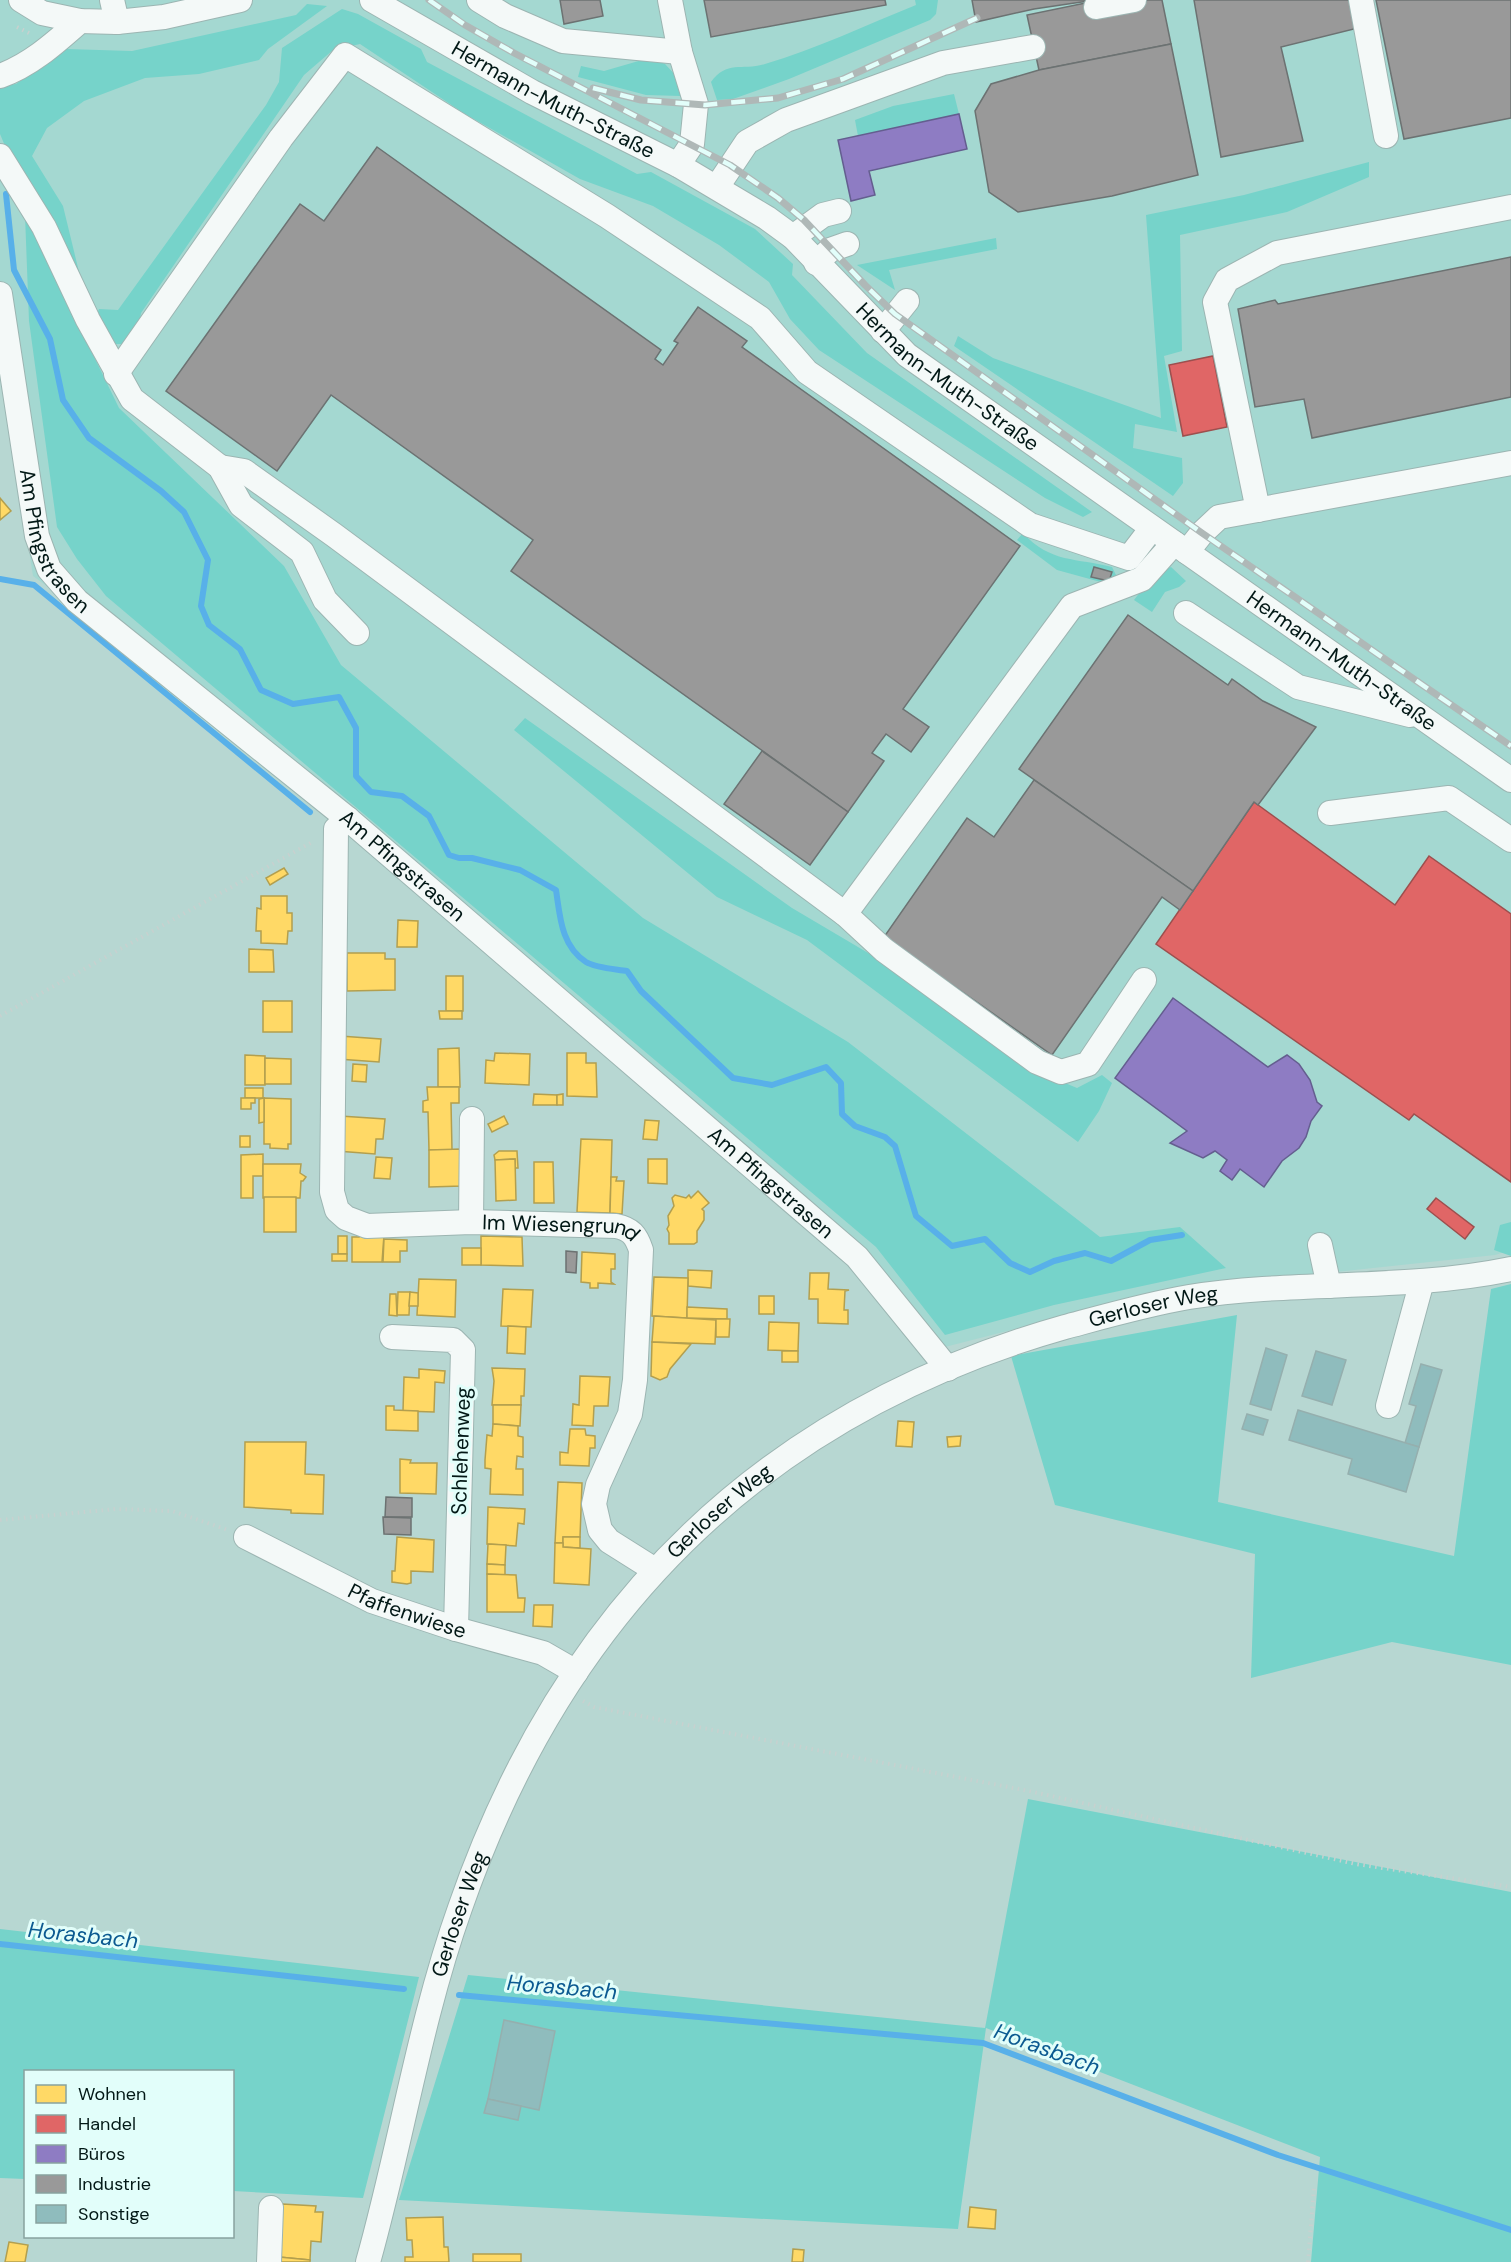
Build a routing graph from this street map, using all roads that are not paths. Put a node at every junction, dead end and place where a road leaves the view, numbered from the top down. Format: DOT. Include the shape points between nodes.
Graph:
graph roads {
  1 [pos="4,0"];
  2 [pos="21,0"];
  3 [pos="240,0"];
  4 [pos="372,0"];
  5 [pos="478,0"];
  6 [pos="670,0"];
  7 [pos="1134,0"];
  8 [pos="1361,0"];
  9 [pos="0,5"];
  10 [pos="1096,7"];
  11 [pos="115,11"];
  12 [pos="80,21"];
  13 [pos="1034,47"];
  14 [pos="680,52"];
  15 [pos="0,76"];
  16 [pos="1386,136"];
  17 [pos="0,156"];
  18 [pos="678,165"];
  19 [pos="717,187"];
  20 [pos="1511,207"];
  21 [pos="839,211"];
  22 [pos="793,237"];
  23 [pos="847,244"];
  24 [pos="816,263"];
  25 [pos="0,294"];
  26 [pos="907,301"];
  27 [pos="883,331"];
  28 [pos="117,374"];
  29 [pos="1511,462"];
  30 [pos="220,467"];
  31 [pos="1258,510"];
  32 [pos="1152,528"];
  33 [pos="1180,547"];
  34 [pos="1186,613"];
  35 [pos="357,633"];
  36 [pos="1423,718"];
  37 [pos="1511,780"];
  38 [pos="1330,813"];
  39 [pos="342,824"];
  40 [pos="1511,840"];
  41 [pos="845,914"];
  42 [pos="1144,980"];
  43 [pos="471,1119"];
  44 [pos="471,1222"];
  45 [pos="1320,1245"];
  46 [pos="1511,1269"];
  47 [pos="1422,1281"];
  48 [pos="1329,1286"];
  49 [pos="392,1337"];
  50 [pos="948,1369"];
  51 [pos="1388,1406"];
  52 [pos="246,1537"];
  53 [pos="655,1570"];
  54 [pos="456,1629"];
  55 [pos="570,1681"];
  56 [pos="271,2208"];
  57 [pos="269,2262"];
  58 [pos="368,2262"];
  1 -- 9 [label="street"];
  2 -- 12 [label="street" via="42,13"];
  3 -- 11 [label="street" via="164,17"];
  4 -- 18 [label="street, Hermann-Muth-Straße" via="532,92"];
  5 -- 14 [label="street" via="564,41"];
  6 -- 14 [label="street"];
  7 -- 10 [label="street"];
  8 -- 16 [label="street"];
  11 -- 12 [label="street"];
  12 -- 15 [label="street" via="54,44"];
  13 -- 19 [label="street" via="943,63 786,120 747,141"];
  14 -- 18 [label="street" via="696,104 692,144"];
  17 -- 28 [label="street" via="44,227"];
  18 -- 19 [label="street, Hermann-Muth-Straße"];
  19 -- 22 [label="street, Hermann-Muth-Straße"];
  20 -- 31 [label="street" via="1277,253 1227,280 1215,302"];
  21 -- 22 [label="street" via="823,215"];
  22 -- 24 [label="street, Hermann-Muth-Straße"];
  23 -- 24 [label="street" via="830,250"];
  24 -- 27 [label="street, Hermann-Muth-Straße"];
  25 -- 39 [label="street, Am Pfingstrasen" via="37,536 50,569 77,601"];
  26 -- 27 [label="street"];
  27 -- 32 [label="street, Hermann-Muth-Straße" via="907,356"];
  28 -- 30 [label="street" via="132,399"];
  28 -- 32 [label="street" via="281,138 345,55 608,216 760,318 807,372 1030,525 1129,558"];
  29 -- 31 [label="street"];
  30 -- 35 [label="street" via="240,505 302,552 325,600"];
  30 -- 41 [label="street" via="244,471"];
  31 -- 33 [label="street" via="1219,517"];
  32 -- 33 [label="street, Hermann-Muth-Straße"];
  33 -- 36 [label="street, Hermann-Muth-Straße"];
  33 -- 41 [label="street" via="1142,579 1072,606"];
  34 -- 36 [label="street" via="1298,687"];
  36 -- 37 [label="street, Hermann-Muth-Straße"];
  38 -- 40 [label="street" via="1449,798"];
  39 -- 44 [label="street, Im Wiesengrund" via="332,1192 337,1210 367,1226"];
  39 -- 50 [label="street, Am Pfingstrasen" via="857,1257"];
  41 -- 42 [label="street" via="884,950 941,992 1037,1062 1061,1072 1088,1064"];
  43 -- 44 [label="street, Im Wiesengrund"];
  44 -- 53 [label="street, Im Wiesengrund" via="616,1226 629,1228 638,1239 641,1250 630,1414 598,1485 594,1504 600,1530 609,1541"];
  45 -- 48 [label="street"];
  46 -- 47 [label="street, Gerloser Weg" via="1468,1278"];
  47 -- 48 [label="street, Gerloser Weg"];
  47 -- 51 [label="street"];
  48 -- 50 [label="street, Gerloser Weg" via="1189,1297 1028,1338"];
  49 -- 54 [label="street, Schlehenweg" via="453,1340 463,1350"];
  50 -- 53 [label="street, Gerloser Weg" via="848,1417 787,1455 719,1508"];
  52 -- 54 [label="street, Pfaffenwiese" via="372,1601"];
  53 -- 55 [label="street, Gerloser Weg"];
  54 -- 55 [label="street, Pfaffenwiese" via="543,1653"];
  55 -- 58 [label="street, Gerloser Weg" via="524,1760 488,1834 459,1908 436,1984"];
  56 -- 57 [label="street"];
}
